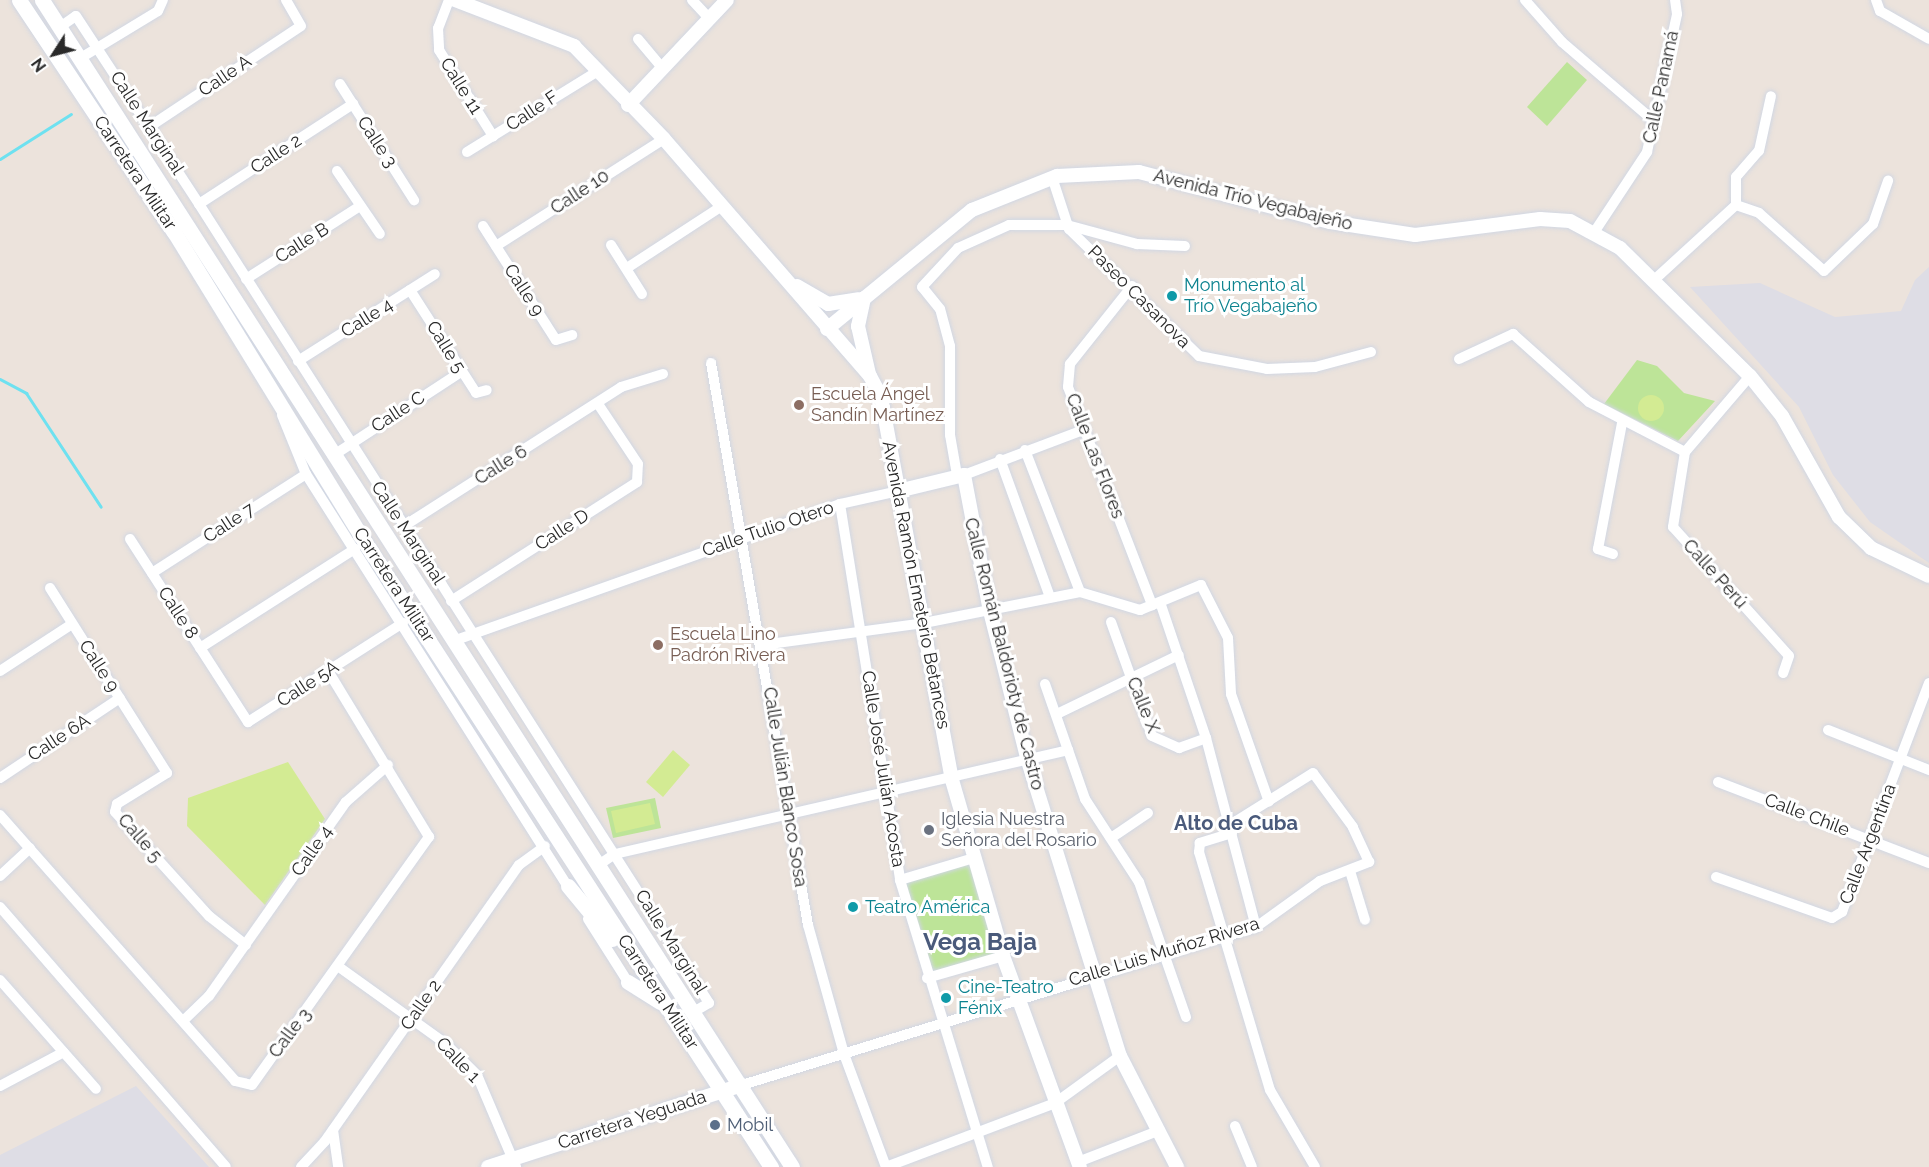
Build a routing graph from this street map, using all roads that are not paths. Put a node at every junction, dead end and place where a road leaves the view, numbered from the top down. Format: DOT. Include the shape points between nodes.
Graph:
graph roads {
  1 [pos="19,0"];
  2 [pos="42,0"];
  3 [pos="163,0"];
  4 [pos="286,0"];
  5 [pos="449,0"];
  6 [pos="455,0"];
  7 [pos="693,0"];
  8 [pos="727,0"];
  9 [pos="1525,0"];
  10 [pos="1675,0"];
  11 [pos="1876,0"];
  12 [pos="709,18"];
  13 [pos="60,27"];
  14 [pos="638,39"];
  15 [pos="1929,39"];
  16 [pos="99,50"];
  17 [pos="79,59"];
  18 [pos="662,68"];
  19 [pos="598,71"];
  20 [pos="340,84"];
  21 [pos="1771,96"];
  22 [pos="353,104"];
  23 [pos="627,105"];
  24 [pos="1654,121"];
  25 [pos="149,127"];
  26 [pos="493,136"];
  27 [pos="663,139"];
  28 [pos="467,152"];
  29 [pos="337,171"];
  30 [pos="1052,177"];
  31 [pos="1888,181"];
  32 [pos="414,200"];
  33 [pos="199,204"];
  34 [pos="1736,206"];
  35 [pos="357,208"];
  36 [pos="719,208"];
  37 [pos="1067,225"];
  38 [pos="483,226"];
  39 [pos="1595,231"];
  40 [pos="380,234"];
  41 [pos="610,245"];
  42 [pos="496,246"];
  43 [pos="1185,246"];
  44 [pos="769,264"];
  45 [pos="627,268"];
  46 [pos="435,274"];
  47 [pos="246,279"];
  48 [pos="1653,280"];
  49 [pos="1132,286"];
  50 [pos="410,290"];
  51 [pos="642,294"];
  52 [pos="864,298"];
  53 [pos="827,328"];
  54 [pos="572,334"];
  55 [pos="1371,352"];
  56 [pos="1459,359"];
  57 [pos="298,361"];
  58 [pos="711,363"];
  59 [pos="461,372"];
  60 [pos="663,374"];
  61 [pos="870,376"];
  62 [pos="1750,376"];
  63 [pos="488,390"];
  64 [pos="277,392"];
  65 [pos="598,404"];
  66 [pos="1622,423"];
  67 [pos="1083,430"];
  68 [pos="350,443"];
  69 [pos="1025,450"];
  70 [pos="1685,452"];
  71 [pos="337,453"];
  72 [pos="1000,459"];
  73 [pos="306,474"];
  74 [pos="961,475"];
  75 [pos="898,491"];
  76 [pos="840,504"];
  77 [pos="404,526"];
  78 [pos="745,538"];
  79 [pos="130,539"];
  80 [pos="360,545"];
  81 [pos="1613,554"];
  82 [pos="152,573"];
  83 [pos="1929,576"];
  84 [pos="50,588"];
  85 [pos="1080,592"];
  86 [pos="1050,597"];
  87 [pos="451,601"];
  88 [pos="1156,605"];
  89 [pos="990,611"];
  90 [pos="924,622"];
  91 [pos="1111,622"];
  92 [pos="403,623"];
  93 [pos="72,624"];
  94 [pos="862,632"];
  95 [pos="472,633"];
  96 [pos="456,640"];
  97 [pos="762,645"];
  98 [pos="200,648"];
  99 [pos="1179,655"];
  100 [pos="0,671"];
  101 [pos="328,671"];
  102 [pos="1782,673"];
  103 [pos="1132,678"];
  104 [pos="1929,683"];
  105 [pos="1045,684"];
  106 [pos="226,687"];
  107 [pos="120,698"];
  108 [pos="1059,713"];
  109 [pos="1828,730"];
  110 [pos="141,731"];
  111 [pos="1206,738"];
  112 [pos="1068,750"];
  113 [pos="1901,759"];
  114 [pos="1028,761"];
  115 [pos="388,765"];
  116 [pos="1929,770"];
  117 [pos="515,773"];
  118 [pos="0,778"];
  119 [pos="952,780"];
  120 [pos="1718,782"];
  121 [pos="888,795"];
  122 [pos="1269,802"];
  123 [pos="1148,813"];
  124 [pos="0,815"];
  125 [pos="787,815"];
  126 [pos="1231,829"];
  127 [pos="1114,836"];
  128 [pos="1870,839"];
  129 [pos="545,846"];
  130 [pos="30,848"];
  131 [pos="615,854"];
  132 [pos="974,858"];
  133 [pos="1929,863"];
  134 [pos="600,864"];
  135 [pos="1350,871"];
  136 [pos="0,876"];
  137 [pos="1716,877"];
  138 [pos="900,880"];
  139 [pos="568,886"];
  140 [pos="0,907"];
  141 [pos="1365,920"];
  142 [pos="1256,927"];
  143 [pos="1223,937"];
  144 [pos="246,945"];
  145 [pos="1165,952"];
  146 [pos="634,956"];
  147 [pos="1003,956"];
  148 [pos="339,967"];
  149 [pos="1094,974"];
  150 [pos="927,978"];
  151 [pos="1,982"];
  152 [pos="628,982"];
  153 [pos="1018,997"];
  154 [pos="695,1011"];
  155 [pos="675,1016"];
  156 [pos="1186,1017"];
  157 [pos="411,1019"];
  158 [pos="183,1021"];
  159 [pos="939,1022"];
  160 [pos="64,1052"];
  161 [pos="844,1054"];
  162 [pos="1120,1056"];
  163 [pos="742,1085"];
  164 [pos="0,1086"];
  165 [pos="96,1089"];
  166 [pos="722,1091"];
  167 [pos="1055,1103"];
  168 [pos="1235,1126"];
  169 [pos="333,1130"];
  170 [pos="1160,1130"];
  171 [pos="975,1134"];
  172 [pos="515,1163"];
  173 [pos="767,1164"];
  174 [pos="1079,1164"];
  175 [pos="226,1167"];
  176 [pos="301,1167"];
  177 [pos="338,1167"];
  178 [pos="488,1167"];
  179 [pos="792,1167"];
  180 [pos="886,1167"];
  181 [pos="988,1167"];
  182 [pos="1177,1167"];
  183 [pos="1252,1167"];
  184 [pos="1315,1167"];
  1 -- 64 [label="main road, Carretera Militar"];
  2 -- 13 [label="main road, Carretera Militar"];
  3 -- 16 [label="street" via="158,11"];
  4 -- 25 [label="street, Calle A" via="296,9 301,26"];
  5 -- 26 [label="street, Calle 11" via="438,28 439,50"];
  6 -- 19 [label="street, Avenida Ramón Emeterio Betances" via="574,46"];
  7 -- 12 [label="street"];
  8 -- 12 [label="street"];
  9 -- 24 [label="street" via="1562,42"];
  10 -- 24 [label="street, Calle Panamá" via="1677,14"];
  11 -- 15 [label="street" via="1880,11"];
  12 -- 18 [label="street"];
  13 -- 16 [label="street, Calle Marginal" via="76,16"];
  13 -- 17 [label="main road, Carretera Militar"];
  14 -- 18 [label="street"];
  16 -- 17 [label="street"];
  16 -- 25 [label="street, Calle Marginal"];
  17 -- 71 [label="main road, Carretera Militar"];
  18 -- 23 [label="street"];
  19 -- 23 [label="street, Avenida Ramón Emeterio Betances"];
  19 -- 26 [label="street, Calle F"];
  20 -- 22 [label="street, Calle 3"];
  21 -- 34 [label="street" via="1759,151 1736,177"];
  22 -- 32 [label="street, Calle 3"];
  22 -- 33 [label="street, Calle 2"];
  23 -- 27 [label="street, Avenida Ramón Emeterio Betances"];
  24 -- 39 [label="street, Calle Panamá" via="1647,152"];
  25 -- 33 [label="street, Calle Marginal"];
  26 -- 28 [label="street, Calle F"];
  27 -- 36 [label="street, Avenida Ramón Emeterio Betances"];
  27 -- 42 [label="street, Calle 10"];
  29 -- 35 [label="street"];
  30 -- 37 [label="street, Paseo Casanova"];
  30 -- 39 [label="street, Avenida Trío Vegabajeño" via="1138,172 1330,222 1415,235 1540,219"];
  30 -- 52 [label="street, Avenida Trío Vegabajeño" via="972,210"];
  31 -- 34 [label="street" via="1873,224 1824,272 1760,213"];
  33 -- 47 [label="street, Calle Marginal"];
  34 -- 48 [label="street"];
  35 -- 40 [label="street"];
  35 -- 47 [label="street, Calle B"];
  36 -- 44 [label="street, Avenida Ramón Emeterio Betances"];
  36 -- 45 [label="street"];
  37 -- 43 [label="street" via="1137,244"];
  37 -- 49 [label="street, Paseo Casanova"];
  37 -- 74 [label="street" via="1009,225 958,248 922,287 940,309 950,346 950,435"];
  38 -- 42 [label="street, Calle 9"];
  39 -- 48 [label="street, Avenida Trío Vegabajeño"];
  41 -- 45 [label="street"];
  42 -- 54 [label="street, Calle 9" via="556,340"];
  44 -- 52 [label="street" via="828,304"];
  44 -- 53 [label="street, Avenida Ramón Emeterio Betances"];
  45 -- 51 [label="street"];
  46 -- 50 [label="street, Calle 4"];
  47 -- 57 [label="street, Calle Marginal"];
  48 -- 62 [label="street, Avenida Trío Vegabajeño"];
  49 -- 55 [label="street, Paseo Casanova" via="1199,356 1267,369 1316,367"];
  49 -- 67 [label="street, Calle Las Flores" via="1070,364 1068,387"];
  50 -- 57 [label="street, Calle 4"];
  50 -- 59 [label="street, Calle 5"];
  52 -- 53 [label="street, Avenida Trío Vegabajeño"];
  52 -- 61 [label="street" via="858,326"];
  53 -- 61 [label="street, Avenida Ramón Emeterio Betances"];
  56 -- 66 [label="street" via="1513,334 1589,402"];
  57 -- 68 [label="street, Calle Marginal"];
  58 -- 78 [label="street, Calle Julián Blanco Sosa"];
  59 -- 63 [label="street, Calle 5" via="476,393"];
  59 -- 68 [label="street, Calle C"];
  60 -- 65 [label="street, Calle 6" via="621,387"];
  61 -- 75 [label="street, Avenida Ramón Emeterio Betances" via="881,397"];
  62 -- 70 [label="street"];
  62 -- 83 [label="street, Avenida Trío Vegabajeño" via="1782,416 1839,517 1870,548"];
  64 -- 73 [label="street" via="288,435"];
  64 -- 80 [label="main road, Carretera Militar"];
  65 -- 77 [label="street, Calle 6"];
  65 -- 87 [label="street, Calle D" via="638,464 637,482"];
  66 -- 70 [label="street"];
  66 -- 81 [label="street" via="1598,549"];
  67 -- 69 [label="street, Calle Tulio Otero"];
  67 -- 88 [label="street, Calle Las Flores"];
  68 -- 71 [label="street, Calle C"];
  68 -- 77 [label="street, Calle Marginal"];
  69 -- 72 [label="street, Calle Tulio Otero"];
  69 -- 85 [label="street"];
  70 -- 102 [label="street, Calle Perú" via="1674,527 1790,656"];
  71 -- 96 [label="main road, Carretera Militar"];
  72 -- 74 [label="street, Calle Tulio Otero"];
  72 -- 86 [label="street"];
  73 -- 80 [label="street"];
  73 -- 82 [label="street, Calle 7"];
  74 -- 75 [label="street, Calle Tulio Otero"];
  74 -- 89 [label="street, Calle Román Baldorioty de Castro"];
  75 -- 76 [label="street, Calle Tulio Otero"];
  75 -- 90 [label="street, Avenida Ramón Emeterio Betances"];
  76 -- 78 [label="street, Calle Tulio Otero"];
  76 -- 94 [label="street, Calle José Julián Acosta"];
  77 -- 87 [label="street, Calle Marginal"];
  78 -- 95 [label="street, Calle Tulio Otero"];
  78 -- 97 [label="street, Calle Julián Blanco Sosa"];
  79 -- 82 [label="street, Calle 8"];
  80 -- 92 [label="street"];
  80 -- 96 [label="main road" via="385,553 437,633"];
  80 -- 98 [label="street"];
  80 -- 117 [label="main road, Carretera Militar"];
  82 -- 98 [label="street, Calle 8"];
  84 -- 93 [label="street, Calle 9"];
  85 -- 86 [label="street"];
  85 -- 88 [label="street" via="1140,610"];
  86 -- 89 [label="street"];
  87 -- 95 [label="street, Calle Marginal"];
  88 -- 99 [label="street, Calle Las Flores"];
  88 -- 122 [label="street" via="1202,585 1228,638 1231,694"];
  89 -- 90 [label="street"];
  89 -- 114 [label="street, Calle Román Baldorioty de Castro"];
  90 -- 94 [label="street"];
  90 -- 119 [label="street, Avenida Ramón Emeterio Betances"];
  91 -- 103 [label="street, Calle X"];
  92 -- 101 [label="street, Calle 5A"];
  92 -- 129 [label="street"];
  93 -- 100 [label="street"];
  93 -- 107 [label="street, Calle 9"];
  94 -- 97 [label="street"];
  94 -- 121 [label="street, Calle José Julián Acosta"];
  95 -- 96 [label="street, Calle Tulio Otero"];
  95 -- 131 [label="street, Calle Marginal"];
  96 -- 117 [label="main road" via="455,663 515,756"];
  96 -- 134 [label="main road, Carretera Militar"];
  97 -- 125 [label="street, Calle Julián Blanco Sosa"];
  98 -- 106 [label="street, Calle 8"];
  99 -- 103 [label="street"];
  99 -- 111 [label="street, Calle Las Flores"];
  101 -- 106 [label="street, Calle 5A" via="249,722"];
  101 -- 115 [label="street, Calle 3"];
  103 -- 108 [label="street"];
  103 -- 111 [label="street, Calle X" via="1152,736 1179,748"];
  104 -- 113 [label="street, Calle Argentina"];
  105 -- 108 [label="street"];
  107 -- 110 [label="street, Calle 9"];
  107 -- 118 [label="street, Calle 6A"];
  108 -- 112 [label="street"];
  109 -- 113 [label="street"];
  110 -- 144 [label="street, Calle 5" via="167,773 117,804 115,812 209,916"];
  111 -- 126 [label="street, Calle Las Flores"];
  112 -- 114 [label="street"];
  112 -- 127 [label="street" via="1085,799"];
  113 -- 116 [label="street"];
  113 -- 128 [label="street, Calle Argentina"];
  114 -- 119 [label="street"];
  114 -- 149 [label="street, Calle Román Baldorioty de Castro"];
  115 -- 144 [label="street, Calle 4" via="346,802"];
  115 -- 148 [label="street, Calle 3" via="429,837"];
  117 -- 146 [label="main road, Carretera Militar"];
  119 -- 121 [label="street"];
  119 -- 132 [label="street, Avenida Ramón Emeterio Betances"];
  120 -- 128 [label="street, Calle Chile"];
  121 -- 125 [label="street"];
  121 -- 138 [label="street, Calle José Julián Acosta"];
  122 -- 126 [label="street"];
  122 -- 135 [label="street, Calle Luis Muñoz Rivera" via="1313,773 1353,827 1369,862"];
  123 -- 127 [label="street"];
  124 -- 130 [label="street, Calle 3"];
  125 -- 131 [label="street"];
  125 -- 161 [label="street, Calle Julián Blanco Sosa" via="808,925"];
  126 -- 142 [label="street, Calle Las Flores"];
  126 -- 143 [label="street" via="1200,843 1199,852"];
  127 -- 145 [label="street" via="1140,882"];
  128 -- 133 [label="street, Calle Chile"];
  128 -- 137 [label="street, Calle Argentina" via="1842,912 1832,918"];
  129 -- 139 [label="street"];
  129 -- 157 [label="street, Calle 2" via="519,865"];
  130 -- 136 [label="street"];
  130 -- 158 [label="street, Calle 3"];
  131 -- 134 [label="street"];
  131 -- 154 [label="street, Calle Marginal" via="709,1002"];
  132 -- 138 [label="street"];
  132 -- 147 [label="street, Avenida Ramón Emeterio Betances"];
  134 -- 154 [label="main road, Carretera Militar"];
  135 -- 141 [label="street"];
  135 -- 142 [label="street, Calle Luis Muñoz Rivera" via="1320,881"];
  138 -- 150 [label="street, Calle José Julián Acosta"];
  139 -- 146 [label="main road" via="621,951"];
  139 -- 152 [label="street"];
  140 -- 175 [label="street"];
  142 -- 143 [label="street, Calle Luis Muñoz Rivera"];
  143 -- 145 [label="street, Calle Luis Muñoz Rivera"];
  143 -- 184 [label="street" via="1270,1090"];
  144 -- 158 [label="street, Calle 4" via="209,996"];
  145 -- 149 [label="street, Calle Luis Muñoz Rivera"];
  145 -- 156 [label="street"];
  146 -- 155 [label="main road, Carretera Militar"];
  147 -- 150 [label="street"];
  147 -- 153 [label="street, Avenida Ramón Emeterio Betances"];
  148 -- 157 [label="street, Calle 1"];
  148 -- 158 [label="street, Calle 3" via="252,1085 236,1081"];
  149 -- 153 [label="street, Calle Luis Muñoz Rivera"];
  149 -- 162 [label="street, Calle Román Baldorioty de Castro"];
  150 -- 159 [label="street, Calle José Julián Acosta"];
  151 -- 160 [label="street"];
  152 -- 155 [label="main road"];
  153 -- 159 [label="street, Calle Luis Muñoz Rivera"];
  153 -- 167 [label="street, Avenida Ramón Emeterio Betances"];
  154 -- 163 [label="main road, Carretera Militar"];
  155 -- 166 [label="main road, Carretera Militar"];
  157 -- 169 [label="street, Calle 2"];
  157 -- 172 [label="street, Calle 1" via="477,1075"];
  159 -- 161 [label="street, Calle Luis Muñoz Rivera"];
  159 -- 171 [label="street, Calle José Julián Acosta"];
  160 -- 164 [label="street"];
  160 -- 165 [label="street"];
  161 -- 163 [label="street, Calle Luis Muñoz Rivera"];
  161 -- 180 [label="street, Calle Julián Blanco Sosa"];
  162 -- 167 [label="street"];
  162 -- 170 [label="street, Calle Román Baldorioty de Castro"];
  163 -- 166 [label="street, Carretera Yeguada"];
  163 -- 179 [label="main road, Carretera Militar"];
  166 -- 172 [label="street, Carretera Yeguada"];
  166 -- 173 [label="main road, Carretera Militar"];
  167 -- 171 [label="street"];
  167 -- 174 [label="street, Avenida Ramón Emeterio Betances"];
  168 -- 183 [label="street"];
  169 -- 176 [label="street, Calle 2"];
  169 -- 177 [label="street"];
  170 -- 174 [label="street"];
  170 -- 182 [label="street, Calle Román Baldorioty de Castro"];
  171 -- 180 [label="street"];
  171 -- 181 [label="street, Calle José Julián Acosta"];
  172 -- 178 [label="street, Carretera Yeguada"];
}
